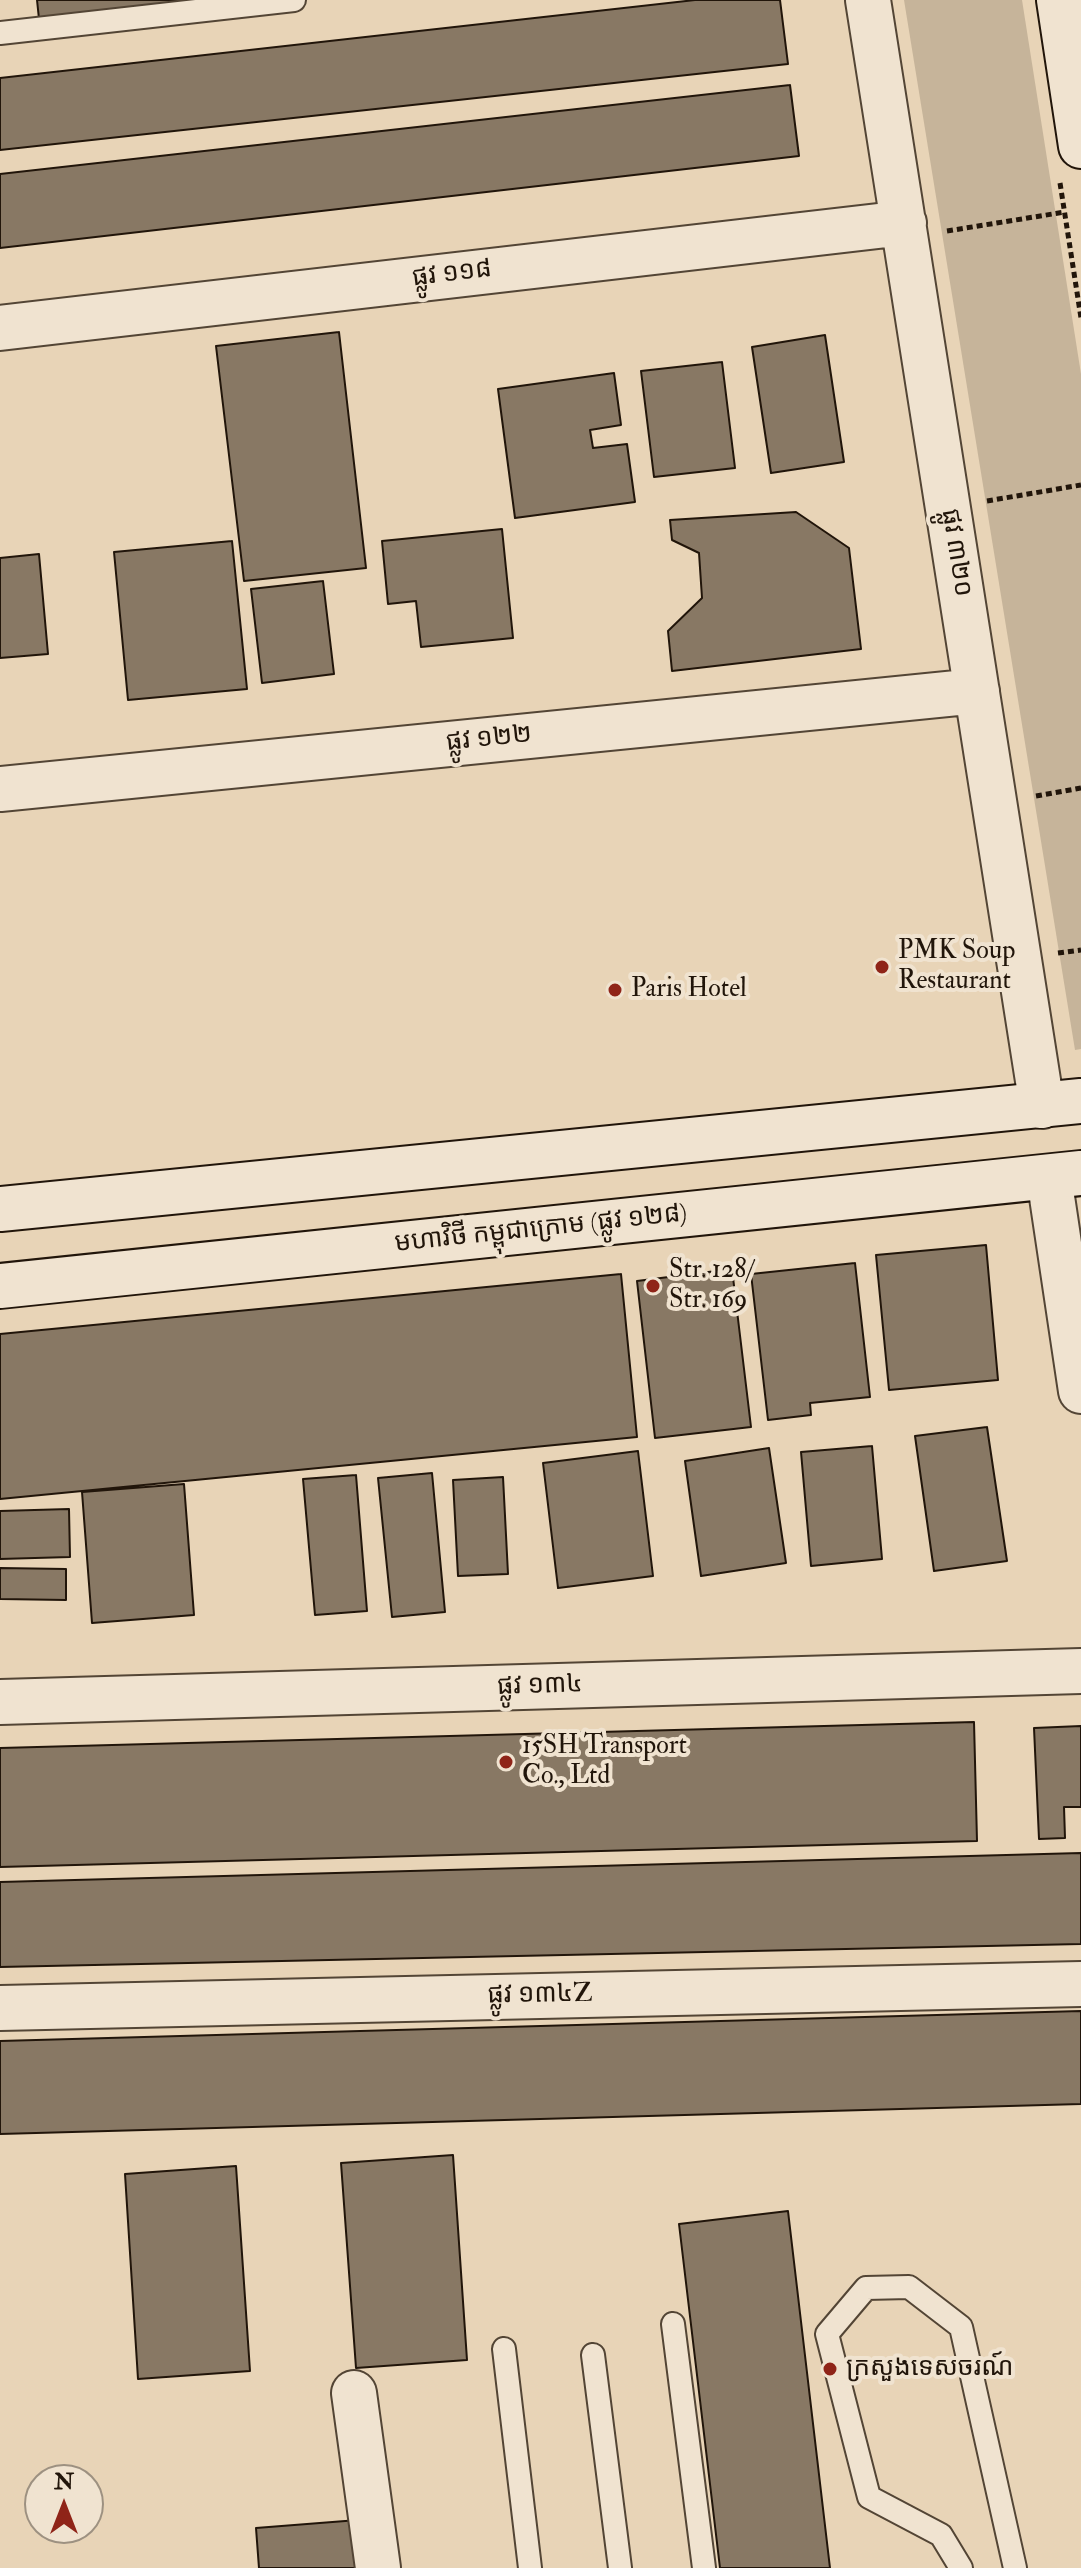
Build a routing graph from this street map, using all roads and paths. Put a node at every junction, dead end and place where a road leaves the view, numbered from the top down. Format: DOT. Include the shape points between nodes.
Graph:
graph roads {
  1 [pos="294,0"];
  2 [pos="868,0"];
  3 [pos="1059,0"];
  4 [pos="0,33"];
  5 [pos="1081,146"];
  6 [pos="1065,212"];
  7 [pos="904,223"];
  8 [pos="946,232"];
  9 [pos="0,328"];
  10 [pos="1081,485"];
  11 [pos="975,503"];
  12 [pos="977,691"];
  13 [pos="1081,788"];
  14 [pos="0,789"];
  15 [pos="1023,798"];
  16 [pos="1081,950"];
  17 [pos="1049,955"];
  18 [pos="1061,1103"];
  19 [pos="1065,1175"];
  20 [pos="0,1209"];
  21 [pos="0,1286"];
  22 [pos="1081,1391"];
  23 [pos="1081,1671"];
  24 [pos="0,1702"];
  25 [pos="1081,1984"];
  26 [pos="0,2008"];
  27 [pos="673,2324"];
  28 [pos="504,2349"];
  29 [pos="593,2355"];
  30 [pos="354,2393"];
  31 [pos="378,2568"];
  32 [pos="530,2568"];
  33 [pos="620,2568"];
  34 [pos="704,2568"];
  35 [pos="961,2568"];
  36 [pos="1015,2568"];
  1 -- 4 [label="lane"];
  2 -- 7 [label="street, ផ្លូវ ៣២០"];
  3 -- 5 [label="street"];
  6 -- 8 [label="path"];
  7 -- 9 [label="street, ផ្លូវ ១១៨"];
  7 -- 12 [label="street, ផ្លូវ ៣២០"];
  10 -- 11 [label="path"];
  12 -- 14 [label="street, ផ្លូវ ១២២"];
  12 -- 18 [label="street, ផ្លូវ ៣២០"];
  13 -- 15 [label="path"];
  16 -- 17 [label="path"];
  18 -- 20 [label="street"];
  19 -- 21 [label="street, មហាវិថី កម្ពុជាក្រោម (ផ្លូវ ១២៨)"];
  19 -- 22 [label="street"];
  23 -- 24 [label="street, ផ្លូវ ១៣៤"];
  25 -- 26 [label="street, ផ្លូវ ១៣៤Z"];
  27 -- 34 [label="lane"];
  28 -- 32 [label="lane"];
  29 -- 33 [label="lane"];
  30 -- 31 [label="street"];
  35 -- 36 [label="lane" via="941,2535 869,2497 827,2334 866,2288 909,2287 961,2327"];
}
